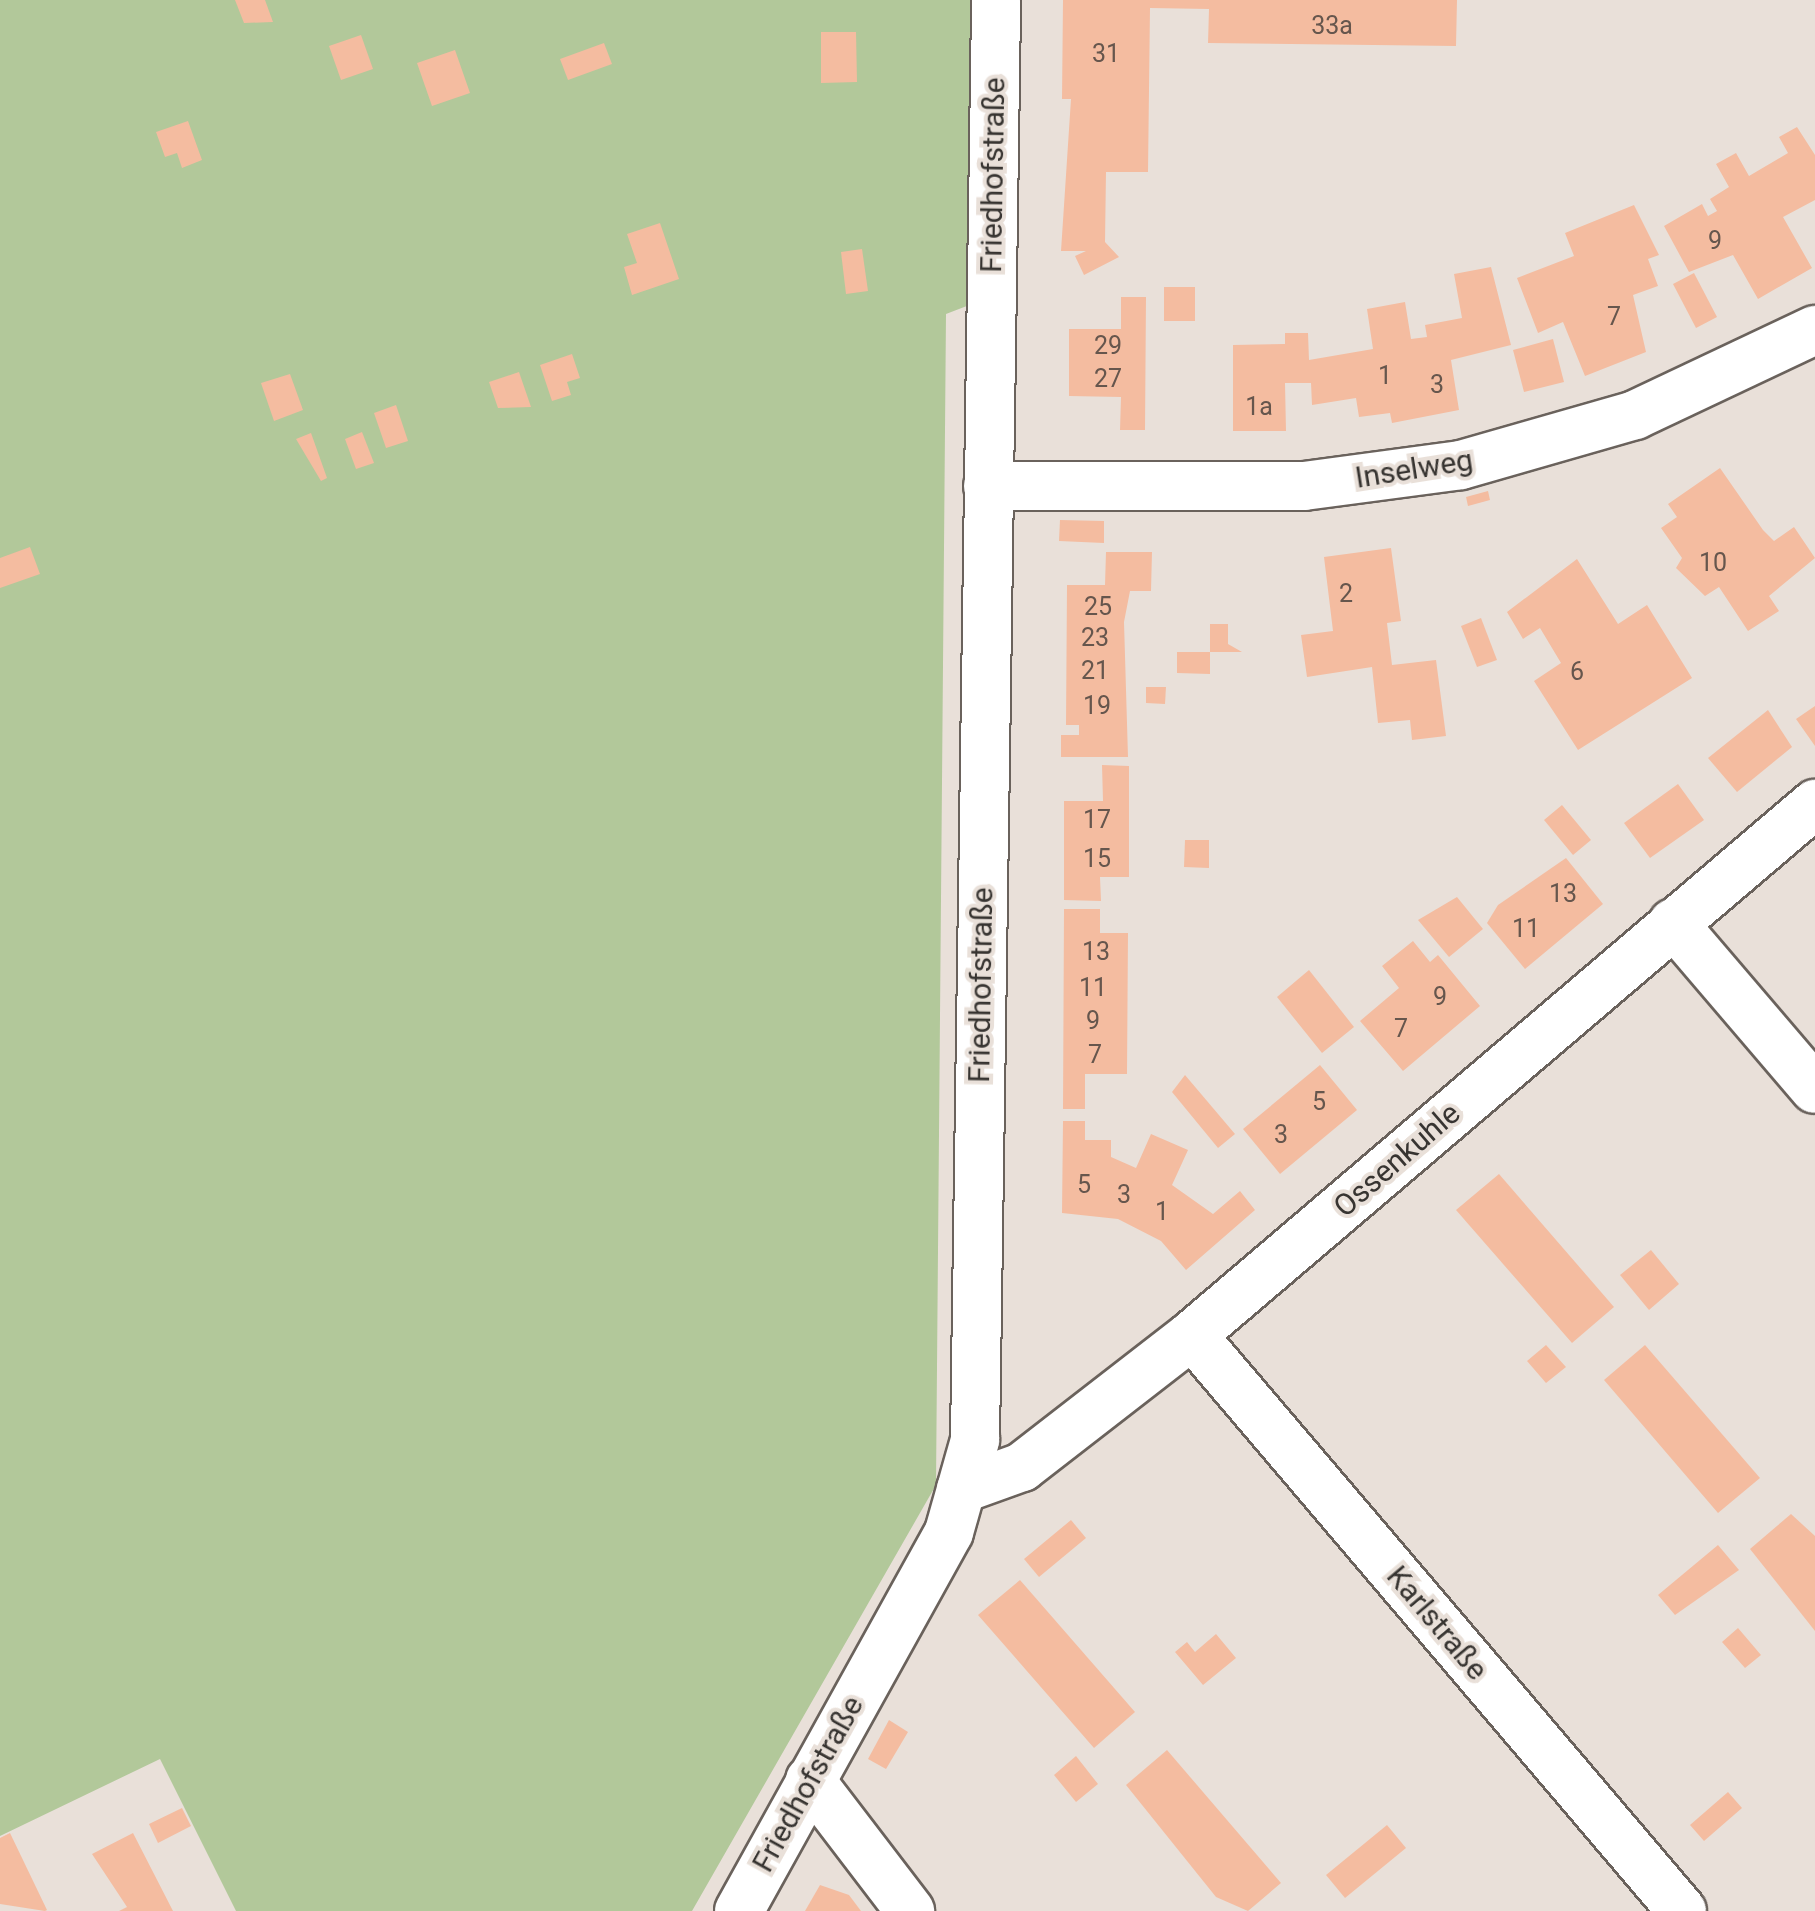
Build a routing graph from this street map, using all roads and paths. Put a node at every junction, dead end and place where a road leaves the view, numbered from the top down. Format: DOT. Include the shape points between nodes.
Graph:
graph roads {
  1 [pos="996,0"];
  2 [pos="1815,330"];
  3 [pos="988,486"];
  4 [pos="1815,804"];
  5 [pos="1673,923"];
  6 [pos="1815,1089"];
  7 [pos="1192,1335"];
  8 [pos="961,1490"];
  9 [pos="810,1780"];
  10 [pos="739,1911"];
  11 [pos="910,1911"];
  12 [pos="1682,1911"];
  1 -- 3 [label="street, Friedhofstraße"];
  2 -- 3 [label="street, Inselweg" via="1635,415 1462,464 1304,486"];
  3 -- 8 [label="street, Friedhofstraße" via="975,1440"];
  4 -- 5 [label="street, Ossenkuhle"];
  5 -- 6 [label="street"];
  5 -- 7 [label="street, Ossenkuhle"];
  7 -- 8 [label="street, Ossenkuhle" via="1022,1468"];
  7 -- 12 [label="street, Karlstraße"];
  8 -- 9 [label="street, Friedhofstraße" via="949,1532"];
  9 -- 10 [label="street, Friedhofstraße"];
  9 -- 11 [label="street"];
}
